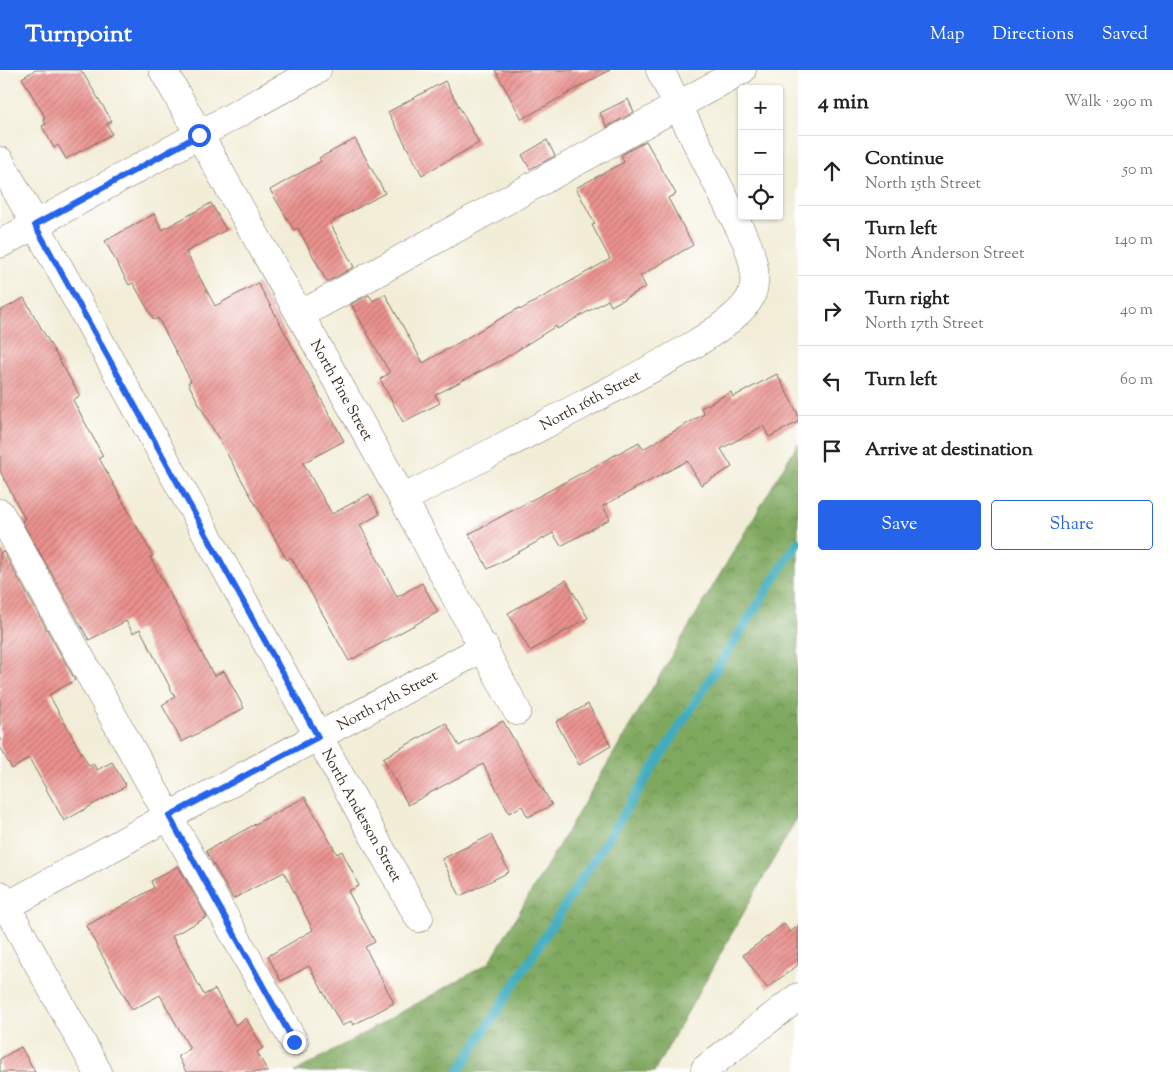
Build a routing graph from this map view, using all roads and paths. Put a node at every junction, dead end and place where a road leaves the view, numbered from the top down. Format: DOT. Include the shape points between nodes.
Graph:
graph roads {
  1 [pos="164,70"];
  2 [pos="317,70"];
  3 [pos="660,70"];
  4 [pos="742,70"];
  5 [pos="678,106"];
  6 [pos="199,135"];
  7 [pos="0,161"];
  8 [pos="35,225"];
  9 [pos="0,244"];
  10 [pos="300,315"];
  11 [pos="403,499"];
  12 [pos="0,513"];
  13 [pos="485,647"];
  14 [pos="517,711"];
  15 [pos="318,737"];
  16 [pos="169,816"];
  17 [pos="2,904"];
  18 [pos="419,918"];
  19 [pos="798,997"];
  20 [pos="294,1042"];
  21 [pos="98,1072"];
  22 [pos="707,1072"];
  1 -- 6 [label="street, North Pine Street"];
  2 -- 6 [label="street"];
  3 -- 5 [label="street"];
  4 -- 5 [label="street"];
  5 -- 10 [label="street"];
  5 -- 11 [label="street, North 16th Street" via="753,261 755,279 750,297 725,324 650,369"];
  6 -- 8 [label="street"];
  6 -- 10 [label="street, North Pine Street"];
  7 -- 8 [label="street, North Anderson Street"];
  8 -- 9 [label="street"];
  8 -- 15 [label="street, North Anderson Street"];
  10 -- 11 [label="street, North Pine Street"];
  11 -- 13 [label="street, North Pine Street"];
  12 -- 16 [label="street"];
  13 -- 14 [label="street, North Pine Street"];
  13 -- 15 [label="street, North 17th Street"];
  15 -- 16 [label="street, North 17th Street"];
  15 -- 18 [label="street, North Anderson Street"];
  16 -- 17 [label="street, North 17th Street"];
  16 -- 20 [label="street"];
  17 -- 21 [label="street"];
  19 -- 22 [label="street"];
}
